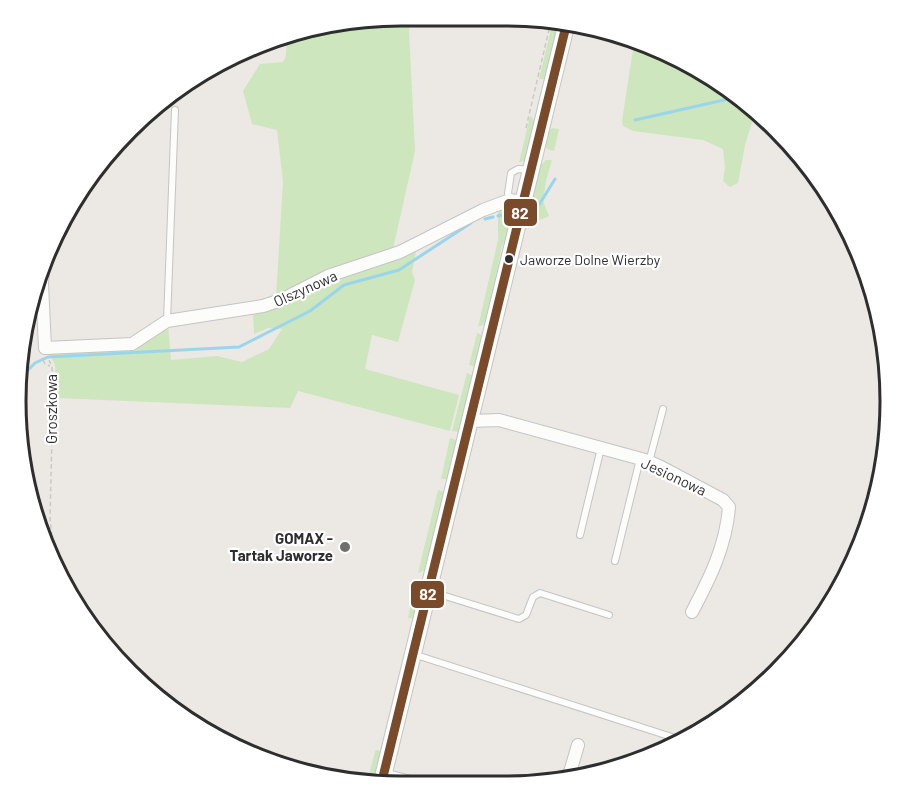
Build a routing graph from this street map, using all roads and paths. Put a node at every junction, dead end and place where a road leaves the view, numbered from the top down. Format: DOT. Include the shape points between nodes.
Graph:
graph roads {
  1 [pos="549,29"];
  2 [pos="565,31"];
  3 [pos="175,110"];
  4 [pos="525,134"];
  5 [pos="517,201"];
  6 [pos="42,289"];
  7 [pos="167,321"];
  8 [pos="45,348"];
  9 [pos="45,364"];
  10 [pos="52,367"];
  11 [pos="663,409"];
  12 [pos="470,421"];
  13 [pos="601,448"];
  14 [pos="644,460"];
  15 [pos="580,534"];
  16 [pos="52,540"];
  17 [pos="615,561"];
  18 [pos="428,591"];
  19 [pos="692,612"];
  20 [pos="609,615"];
  21 [pos="413,654"];
  22 [pos="671,737"];
  23 [pos="578,745"];
  24 [pos="571,769"];
  25 [pos="383,775"];
  1 -- 4 [label="path"];
  2 -- 5 [label="main road" via="531,170"];
  3 -- 7 [label="lane"];
  5 -- 7 [label="street, Olszynowa" via="483,210 400,252 328,276 281,300 244,310"];
  5 -- 12 [label="main road"];
  6 -- 8 [label="street"];
  7 -- 8 [label="street, Olszynowa" via="132,345"];
  8 -- 10 [label="path, Groszkowa"];
  9 -- 10 [label="path"];
  10 -- 16 [label="path, Groszkowa"];
  11 -- 14 [label="lane"];
  12 -- 13 [label="street, Jesionowa" via="499,420"];
  12 -- 18 [label="main road"];
  13 -- 14 [label="street, Jesionowa"];
  13 -- 15 [label="lane"];
  14 -- 17 [label="lane"];
  14 -- 19 [label="street, Jesionowa" via="723,500 729,507 715,568"];
  18 -- 20 [label="lane" via="519,619 540,593"];
  18 -- 21 [label="main road"];
  21 -- 22 [label="lane"];
  21 -- 25 [label="main road"];
  23 -- 24 [label="street"];
}
